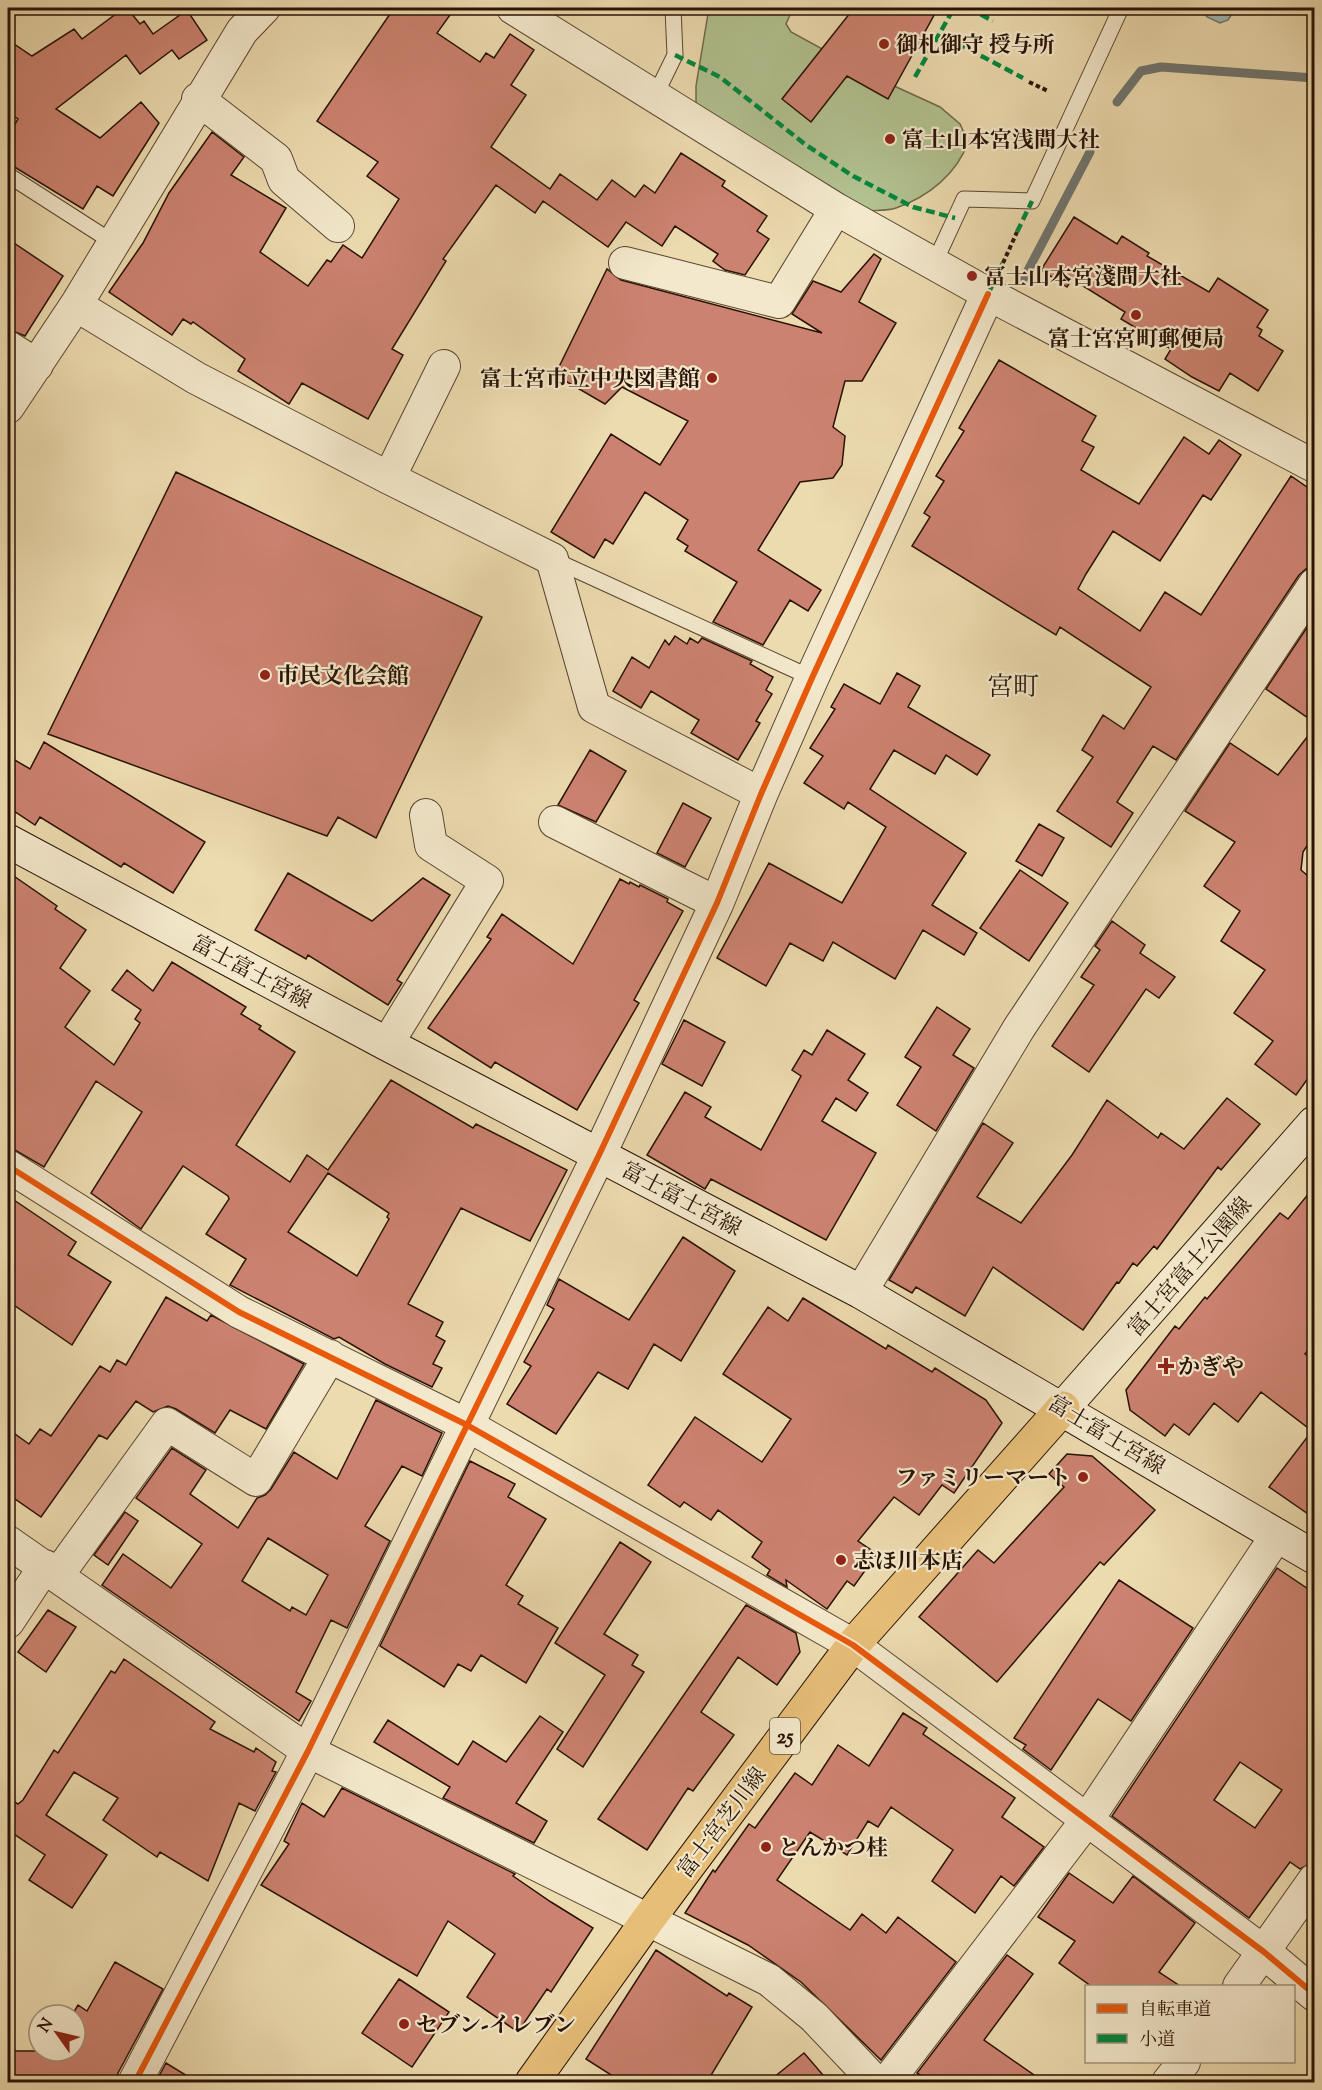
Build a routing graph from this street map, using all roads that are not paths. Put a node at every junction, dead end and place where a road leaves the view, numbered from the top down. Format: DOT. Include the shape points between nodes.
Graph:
graph roads {
  1 [pos="264,8"];
  2 [pos="513,8"];
  3 [pos="673,8"];
  4 [pos="1121,8"];
  5 [pos="655,96"];
  6 [pos="198,99"];
  7 [pos="8,175"];
  8 [pos="836,209"];
  9 [pos="338,226"];
  10 [pos="114,243"];
  11 [pos="625,263"];
  12 [pos="934,264"];
  13 [pos="988,294"];
  14 [pos="76,305"];
  15 [pos="8,347"];
  16 [pos="37,365"];
  17 [pos="444,366"];
  18 [pos="8,407"];
  19 [pos="1314,466"];
  20 [pos="389,478"];
  21 [pos="552,559"];
  22 [pos="1314,585"];
  23 [pos="812,678"];
  24 [pos="761,794"];
  25 [pos="426,815"];
  26 [pos="555,822"];
  27 [pos="8,841"];
  28 [pos="717,903"];
  29 [pos="387,1044"];
  30 [pos="1314,1124"];
  31 [pos="599,1155"];
  32 [pos="8,1166"];
  33 [pos="861,1292"];
  34 [pos="330,1356"];
  35 [pos="1063,1408"];
  36 [pos="467,1425"];
  37 [pos="1277,1535"];
  38 [pos="8,1542"];
  39 [pos="1314,1557"];
  40 [pos="51,1571"];
  41 [pos="8,1622"];
  42 [pos="853,1645"];
  43 [pos="308,1751"];
  44 [pos="1087,1820"];
  45 [pos="1314,1880"];
  46 [pos="647,1921"];
  47 [pos="1264,1952"];
  48 [pos="1240,1985"];
  49 [pos="1314,1994"];
  50 [pos="1182,2063"];
  51 [pos="135,2082"];
  52 [pos="532,2082"];
  53 [pos="866,2082"];
  54 [pos="885,2082"];
  55 [pos="1168,2082"];
  1 -- 6 [label="street" via="242,31"];
  2 -- 5 [label="street"];
  3 -- 5 [label="lane" via="675,55"];
  4 -- 12 [label="lane" via="1032,201 964,198"];
  5 -- 8 [label="street"];
  6 -- 9 [label="street" via="276,159 284,180"];
  6 -- 10 [label="street"];
  7 -- 10 [label="lane"];
  8 -- 11 [label="street" via="779,302"];
  8 -- 12 [label="street"];
  10 -- 14 [label="street"];
  12 -- 13 [label="street"];
  13 -- 19 [label="street"];
  13 -- 23 [label="street"];
  14 -- 16 [label="street"];
  14 -- 20 [label="street" via="196,378"];
  15 -- 16 [label="street"];
  16 -- 18 [label="street"];
  17 -- 20 [label="street"];
  20 -- 21 [label="street"];
  21 -- 23 [label="lane"];
  21 -- 24 [label="street" via="594,707"];
  22 -- 33 [label="street" via="1019,1028"];
  23 -- 24 [label="street"];
  24 -- 28 [label="street"];
  25 -- 29 [label="street" via="430,845 488,881"];
  26 -- 28 [label="street"];
  27 -- 29 [label="street, 富士富士宮線"];
  28 -- 31 [label="street"];
  29 -- 31 [label="street, 富士富士宮線"];
  30 -- 35 [label="street, 富士宮富士公園線"];
  31 -- 33 [label="street, 富士富士宮線"];
  31 -- 36 [label="street"];
  32 -- 34 [label="street" via="239,1312"];
  33 -- 35 [label="street, 富士富士宮線"];
  34 -- 36 [label="street"];
  34 -- 40 [label="street" via="256,1480 167,1424"];
  35 -- 37 [label="street, 富士富士宮線"];
  35 -- 42 [label="main road, 富士宮芝川線 / 25"];
  36 -- 42 [label="street"];
  36 -- 43 [label="street"];
  37 -- 39 [label="street, 富士富士宮線"];
  37 -- 44 [label="street"];
  38 -- 40 [label="street"];
  40 -- 41 [label="street"];
  40 -- 43 [label="street"];
  42 -- 44 [label="street"];
  42 -- 46 [label="main road, 富士宮芝川線 / 25"];
  43 -- 46 [label="street"];
  43 -- 51 [label="street"];
  44 -- 47 [label="street"];
  44 -- 54 [label="street"];
  45 -- 47 [label="street"];
  46 -- 52 [label="main road, 富士宮芝川線 / 25"];
  46 -- 53 [label="street" via="769,1980 814,2017 868,2074"];
  47 -- 48 [label="street"];
  47 -- 49 [label="street"];
  50 -- 55 [label="street"];
}
